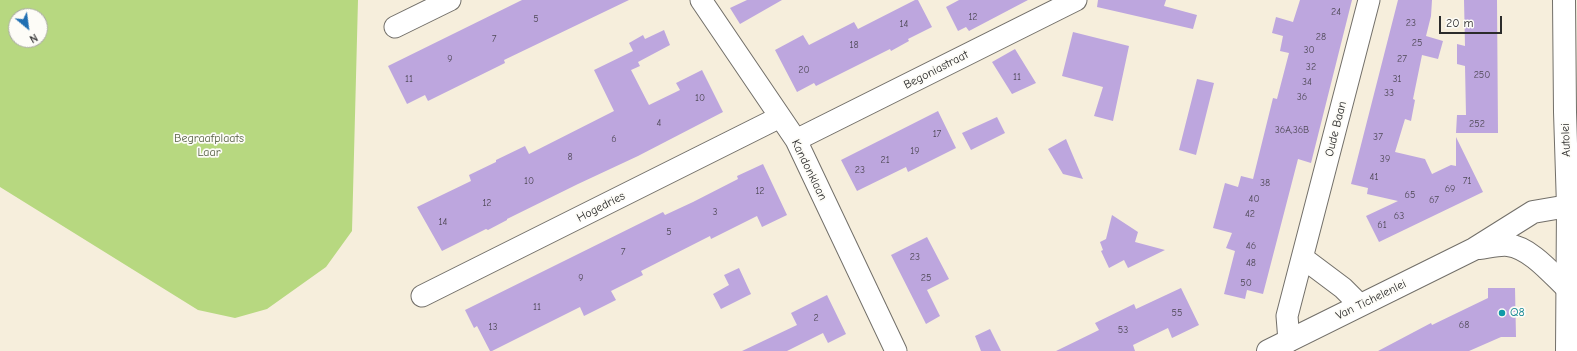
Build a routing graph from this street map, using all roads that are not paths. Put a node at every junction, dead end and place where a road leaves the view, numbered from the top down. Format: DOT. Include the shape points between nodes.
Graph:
graph roads {
  1 [pos="450,0"];
  2 [pos="701,0"];
  3 [pos="1076,0"];
  4 [pos="1369,0"];
  5 [pos="1564,0"];
  6 [pos="395,27"];
  7 [pos="780,117"];
  8 [pos="796,140"];
  9 [pos="1568,206"];
  10 [pos="1474,249"];
  11 [pos="1303,258"];
  12 [pos="1568,289"];
  13 [pos="422,296"];
  14 [pos="1360,305"];
  15 [pos="1289,341"];
  16 [pos="890,349"];
  17 [pos="1268,351"];
  18 [pos="1567,351"];
  1 -- 6 [label="street"];
  2 -- 7 [label="street, Kandonklaan"];
  3 -- 8 [label="street, Begoniastraat"];
  4 -- 11 [label="street, Oude Baan"];
  5 -- 9 [label="street, Autolei"];
  7 -- 8 [label="street, Kandonklaan"];
  7 -- 13 [label="street, Hogedries"];
  8 -- 16 [label="street, Kandonklaan"];
  9 -- 10 [label="street, Van Tichelenlei" via="1533,212"];
  9 -- 12 [label="street, Autolei"];
  10 -- 12 [label="street, Van Tichelenlei" via="1506,245 1516,247 1540,262"];
  10 -- 14 [label="street, Van Tichelenlei"];
  11 -- 14 [label="street" via="1343,288"];
  11 -- 15 [label="street, Oude Baan" via="1287,316"];
  12 -- 18 [label="street, Autolei"];
  14 -- 15 [label="street, Van Tichelenlei"];
  15 -- 17 [label="street, Van Tichelenlei"];
}
